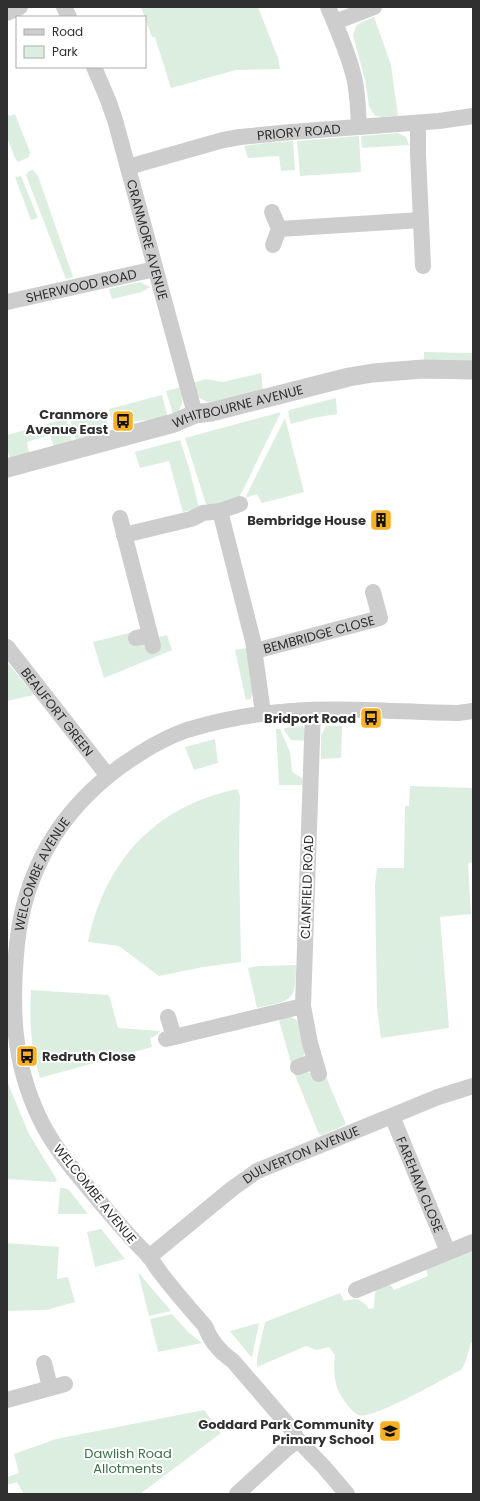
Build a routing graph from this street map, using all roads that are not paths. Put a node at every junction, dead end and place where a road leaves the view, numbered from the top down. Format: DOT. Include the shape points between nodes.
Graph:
graph roads {
  1 [pos="20,7"];
  2 [pos="64,7"];
  3 [pos="328,7"];
  4 [pos="374,7"];
  5 [pos="7,13"];
  6 [pos="68,16"];
  7 [pos="335,22"];
  8 [pos="94,68"];
  9 [pos="473,116"];
  10 [pos="418,123"];
  11 [pos="358,127"];
  12 [pos="128,167"];
  13 [pos="272,212"];
  14 [pos="421,220"];
  15 [pos="279,229"];
  16 [pos="273,244"];
  17 [pos="423,266"];
  18 [pos="155,269"];
  19 [pos="7,302"];
  20 [pos="473,370"];
  21 [pos="195,414"];
  22 [pos="7,468"];
  23 [pos="240,504"];
  24 [pos="220,511"];
  25 [pos="120,518"];
  26 [pos="124,535"];
  27 [pos="373,592"];
  28 [pos="146,640"];
  29 [pos="7,647"];
  30 [pos="255,651"];
  31 [pos="313,711"];
  32 [pos="473,711"];
  33 [pos="263,714"];
  34 [pos="108,776"];
  35 [pos="11,969"];
  36 [pos="303,1006"];
  37 [pos="168,1017"];
  38 [pos="298,1067"];
  39 [pos="473,1086"];
  40 [pos="392,1116"];
  41 [pos="473,1242"];
  42 [pos="448,1252"];
  43 [pos="149,1257"];
  44 [pos="356,1290"];
  45 [pos="44,1363"];
  46 [pos="7,1400"];
  47 [pos="298,1440"];
  48 [pos="237,1494"];
  49 [pos="347,1494"];
  1 -- 5 [label="street"];
  2 -- 6 [label="street"];
  3 -- 7 [label="street"];
  4 -- 7 [label="street"];
  7 -- 11 [label="street" via="354,78"];
  8 -- 12 [label="street, CRANMORE AVENUE" via="108,100"];
  9 -- 10 [label="street, PRIORY ROAD"];
  10 -- 11 [label="street, PRIORY ROAD"];
  10 -- 14 [label="street"];
  11 -- 12 [label="street, PRIORY ROAD" via="240,137"];
  12 -- 18 [label="street, CRANMORE AVENUE"];
  13 -- 15 [label="street"];
  14 -- 15 [label="street"];
  14 -- 17 [label="street"];
  15 -- 16 [label="street"];
  18 -- 19 [label="street, SHERWOOD ROAD"];
  18 -- 21 [label="street, CRANMORE AVENUE"];
  20 -- 21 [label="street, WHITBOURNE AVENUE" via="423,369 373,373"];
  21 -- 22 [label="street, WHITBOURNE AVENUE" via="174,423"];
  23 -- 24 [label="street"];
  24 -- 26 [label="street" via="203,513 191,519"];
  24 -- 30 [label="street, BEMBRIDGE CLOSE"];
  25 -- 26 [label="street"];
  26 -- 28 [label="street"];
  27 -- 30 [label="street, BEMBRIDGE CLOSE" via="380,618"];
  29 -- 34 [label="street, BEAUFORT GREEN"];
  30 -- 33 [label="street, BEMBRIDGE CLOSE"];
  31 -- 32 [label="street, WELCOMBE AVENUE"];
  31 -- 33 [label="street, WELCOMBE AVENUE"];
  31 -- 36 [label="street, CLANFIELD ROAD"];
  33 -- 34 [label="street, WELCOMBE AVENUE" via="226,720 186,731 147,749"];
  34 -- 35 [label="street, WELCOMBE AVENUE" via="68,814 41,859 22,913"];
  35 -- 43 [label="street, WELCOMBE AVENUE" via="18,1053 39,1118 67,1163"];
  36 -- 37 [label="street" via="170,1038"];
  36 -- 38 [label="street, CLANFIELD ROAD" via="317,1068"];
  39 -- 40 [label="street, DULVERTON AVENUE"];
  40 -- 42 [label="street, FAREHAM CLOSE"];
  40 -- 43 [label="street, DULVERTON AVENUE" via="257,1171"];
  41 -- 42 [label="street"];
  42 -- 44 [label="street"];
  43 -- 47 [label="street, WELCOMBE AVENUE" via="205,1326 209,1336 224,1355 233,1361 262,1394"];
  45 -- 46 [label="street" via="57,1386"];
  47 -- 48 [label="street"];
  47 -- 49 [label="street, WELCOMBE AVENUE"];
}
